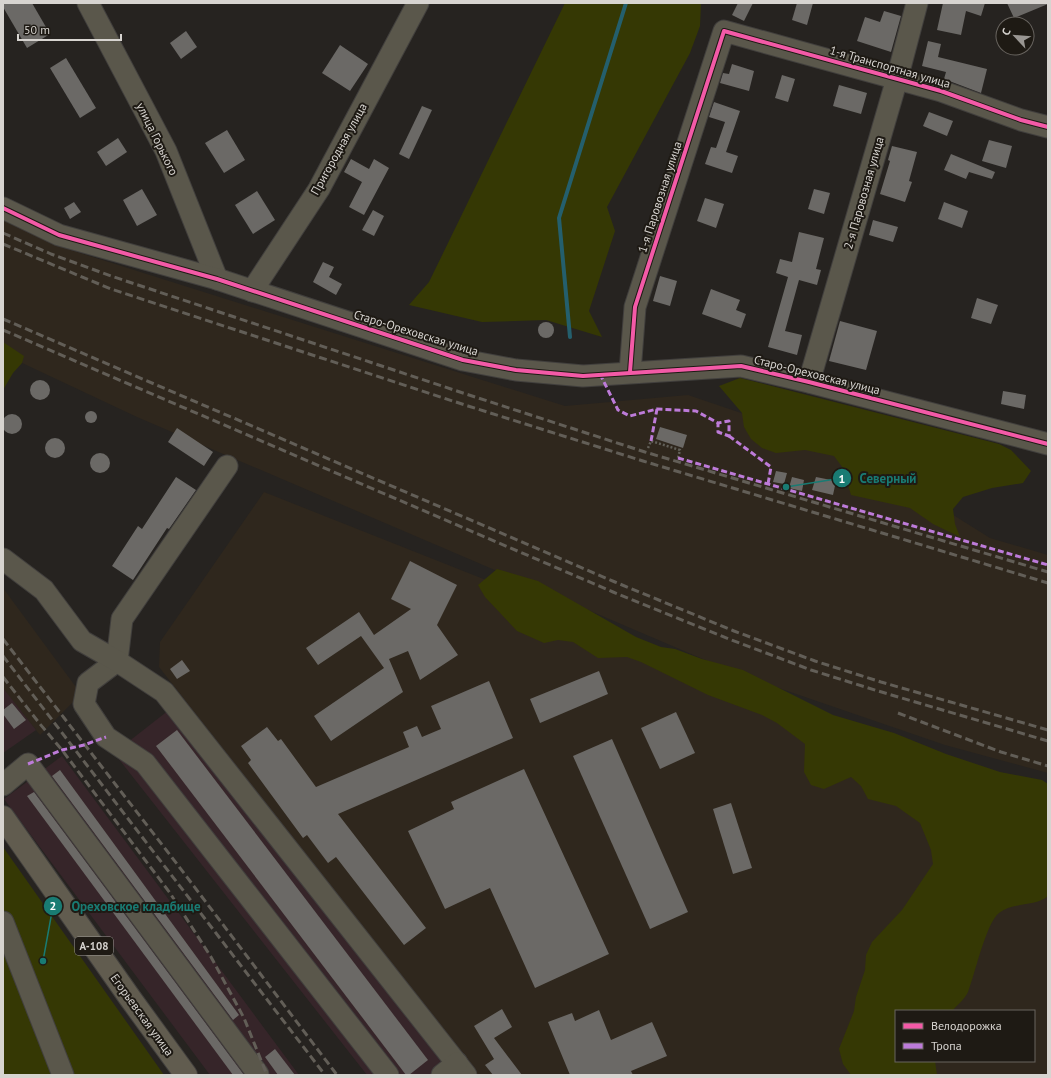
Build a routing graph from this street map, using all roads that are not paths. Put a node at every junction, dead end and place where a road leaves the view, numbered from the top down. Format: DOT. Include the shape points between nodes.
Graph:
graph roads {
  1 [pos="88,3"];
  2 [pos="917,3"];
  3 [pos="416,4"];
  4 [pos="724,31"];
  5 [pos="897,79"];
  6 [pos="1048,128"];
  7 [pos="3,208"];
  8 [pos="217,279"];
  9 [pos="252,290"];
  10 [pos="630,372"];
  11 [pos="809,382"];
  12 [pos="1048,444"];
  13 [pos="227,466"];
  14 [pos="3,559"];
  15 [pos="117,661"];
  16 [pos="3,785"];
  17 [pos="3,817"];
  18 [pos="3,922"];
  19 [pos="455,1071"];
  20 [pos="258,1074"];
  21 [pos="63,1075"];
  22 [pos="186,1075"];
  23 [pos="388,1075"];
  1 -- 8 [label="street, улица Горького" via="166,151"];
  2 -- 5 [label="street, 2-я Паровозная улица"];
  3 -- 9 [label="street, Пригородная улица" via="319,189"];
  4 -- 5 [label="street, 1-я Транспортная улица"];
  4 -- 10 [label="street, 1-я Паровозная улица" via="635,307"];
  5 -- 6 [label="street, 1-я Транспортная улица" via="941,91"];
  5 -- 11 [label="street, 2-я Паровозная улица"];
  7 -- 8 [label="street, Старо-Ореховская улица" via="60,236"];
  8 -- 9 [label="street, Старо-Ореховская улица"];
  9 -- 10 [label="street, Старо-Ореховская улица" via="463,360 516,370 583,376"];
  10 -- 11 [label="street, Старо-Ореховская улица" via="741,366"];
  11 -- 12 [label="street, Старо-Ореховская улица"];
  13 -- 15 [label="street" via="122,619"];
  14 -- 15 [label="street" via="44,590 82,641"];
  15 -- 19 [label="street" via="164,692"];
  15 -- 23 [label="street" via="88,683 84,704 106,738 145,763"];
  16 -- 20 [label="street" via="28,764"];
  17 -- 22 [label="highway, Егорьевская улица / А-108"];
  18 -- 21 [label="street"];
}
